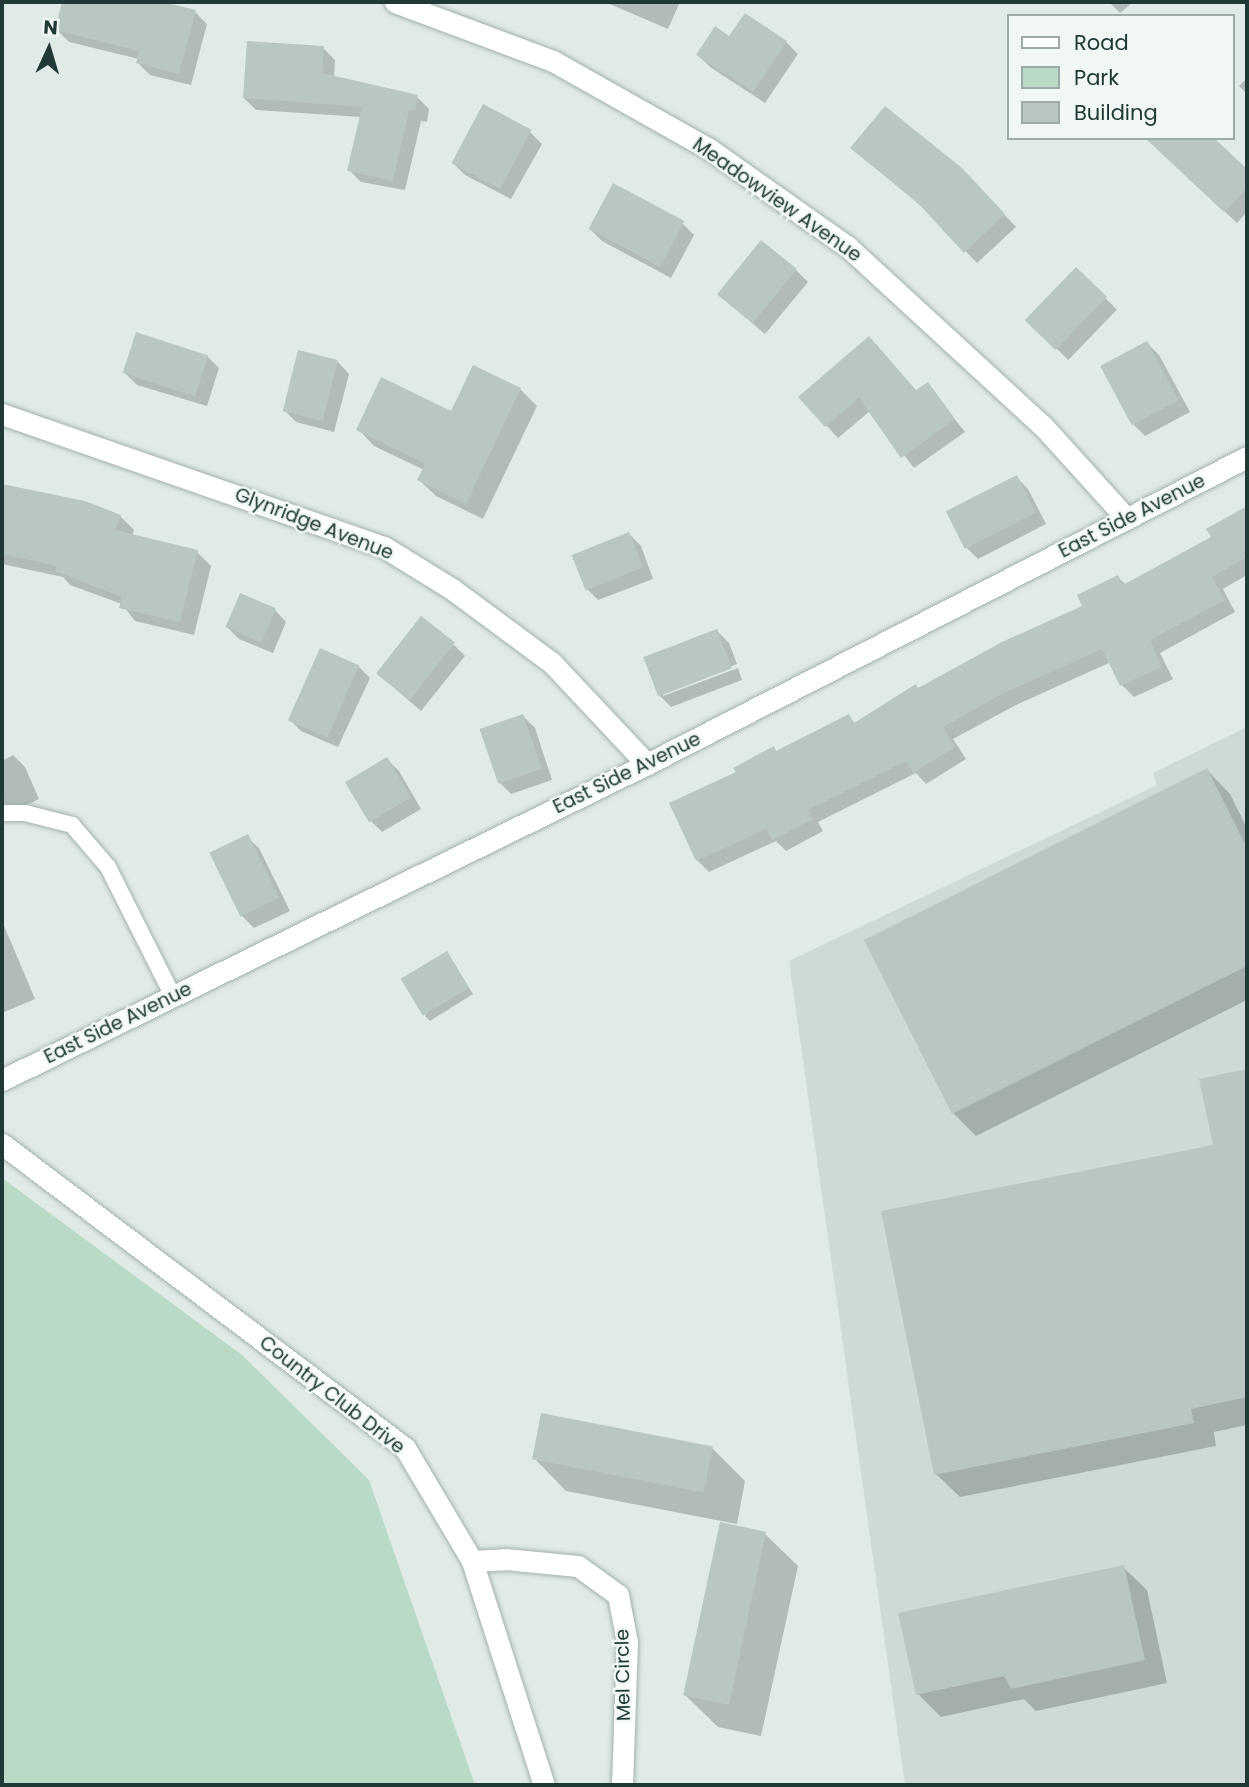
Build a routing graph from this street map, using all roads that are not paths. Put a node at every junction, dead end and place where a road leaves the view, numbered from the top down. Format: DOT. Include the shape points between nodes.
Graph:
graph roads {
  1 [pos="395,2"];
  2 [pos="2,414"];
  3 [pos="1247,457"];
  4 [pos="1127,519"];
  5 [pos="646,764"];
  6 [pos="2,813"];
  7 [pos="173,996"];
  8 [pos="2,1080"];
  9 [pos="2,1144"];
  10 [pos="472,1561"];
  11 [pos="544,1785"];
  12 [pos="622,1785"];
  1 -- 4 [label="street, Meadowview Avenue" via="553,61 709,149 848,247 1042,426"];
  2 -- 5 [label="street, Glynridge Avenue" via="384,547 452,589 552,663"];
  3 -- 4 [label="street, East Side Avenue"];
  4 -- 5 [label="street, East Side Avenue"];
  5 -- 7 [label="street, East Side Avenue"];
  6 -- 7 [label="lane" via="24,813 72,825 108,867"];
  7 -- 8 [label="street, East Side Avenue"];
  9 -- 10 [label="street, Country Club Drive" via="405,1448"];
  10 -- 11 [label="street, Country Club Drive"];
  10 -- 12 [label="street, Mel Circle" via="505,1559 578,1566 618,1595 627,1642"];
}
